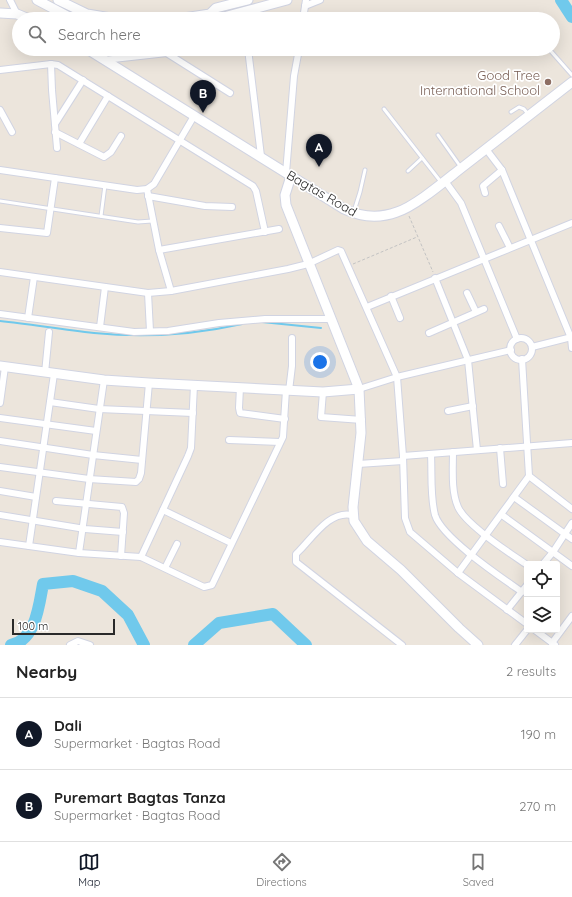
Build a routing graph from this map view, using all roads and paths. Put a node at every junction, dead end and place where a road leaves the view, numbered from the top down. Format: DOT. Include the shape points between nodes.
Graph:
graph roads {
  1 [pos="10,0"];
  2 [pos="37,0"];
  3 [pos="58,0"];
  4 [pos="248,0"];
  5 [pos="287,0"];
  6 [pos="320,0"];
  7 [pos="306,3"];
  8 [pos="16,12"];
  9 [pos="60,12"];
  10 [pos="83,12"];
  11 [pos="215,12"];
  12 [pos="235,12"];
  13 [pos="0,13"];
  14 [pos="12,14"];
  15 [pos="98,56"];
  16 [pos="134,56"];
  17 [pos="171,56"];
  18 [pos="249,56"];
  19 [pos="298,56"];
  20 [pos="555,56"];
  21 [pos="104,60"];
  22 [pos="51,64"];
  23 [pos="0,70"];
  24 [pos="572,75"];
  25 [pos="83,80"];
  26 [pos="572,82"];
  27 [pos="230,93"];
  28 [pos="108,96"];
  29 [pos="384,109"];
  30 [pos="0,110"];
  31 [pos="511,112"];
  32 [pos="194,116"];
  33 [pos="529,116"];
  34 [pos="55,124"];
  35 [pos="12,132"];
  36 [pos="55,132"];
  37 [pos="438,135"];
  38 [pos="121,136"];
  39 [pos="180,140"];
  40 [pos="79,144"];
  41 [pos="57,148"];
  42 [pos="486,149"];
  43 [pos="261,156"];
  44 [pos="422,158"];
  45 [pos="462,168"];
  46 [pos="0,170"];
  47 [pos="364,170"];
  48 [pos="502,170"];
  49 [pos="408,171"];
  50 [pos="289,175"];
  51 [pos="55,178"];
  52 [pos="444,182"];
  53 [pos="105,185"];
  54 [pos="148,192"];
  55 [pos="485,192"];
  56 [pos="0,201"];
  57 [pos="232,207"];
  58 [pos="406,208"];
  59 [pos="51,209"];
  60 [pos="353,213"];
  61 [pos="102,216"];
  62 [pos="153,220"];
  63 [pos="572,223"];
  64 [pos="499,226"];
  65 [pos="0,228"];
  66 [pos="279,229"];
  67 [pos="265,232"];
  68 [pos="418,236"];
  69 [pos="531,240"];
  70 [pos="510,248"];
  71 [pos="159,250"];
  72 [pos="484,258"];
  73 [pos="308,264"];
  74 [pos="349,265"];
  75 [pos="0,272"];
  76 [pos="34,277"];
  77 [pos="435,278"];
  78 [pos="105,287"];
  79 [pos="171,291"];
  80 [pos="148,293"];
  81 [pos="467,293"];
  82 [pos="391,296"];
  83 [pos="367,307"];
  84 [pos="484,309"];
  85 [pos="476,312"];
  86 [pos="0,314"];
  87 [pos="28,318"];
  88 [pos="400,318"];
  89 [pos="331,319"];
  90 [pos="453,323"];
  91 [pos="100,327"];
  92 [pos="150,331"];
  93 [pos="49,332"];
  94 [pos="429,333"];
  95 [pos="292,338"];
  96 [pos="571,338"];
  97 [pos="517,339"];
  98 [pos="532,347"];
  99 [pos="572,348"];
  100 [pos="511,350"];
  101 [pos="522,359"];
  102 [pos="468,360"];
  103 [pos="3,367"];
  104 [pos="50,374"];
  105 [pos="397,377"];
  106 [pos="104,380"];
  107 [pos="149,383"];
  108 [pos="194,385"];
  109 [pos="240,387"];
  110 [pos="359,389"];
  111 [pos="287,391"];
  112 [pos="322,392"];
  113 [pos="0,399"];
  114 [pos="50,402"];
  115 [pos="473,406"];
  116 [pos="100,409"];
  117 [pos="448,411"];
  118 [pos="147,412"];
  119 [pos="193,412"];
  120 [pos="0,418"];
  121 [pos="285,419"];
  122 [pos="362,420"];
  123 [pos="46,425"];
  124 [pos="96,431"];
  125 [pos="229,440"];
  126 [pos="0,441"];
  127 [pos="280,442"];
  128 [pos="572,443"];
  129 [pos="528,446"];
  130 [pos="43,448"];
  131 [pos="500,448"];
  132 [pos="477,450"];
  133 [pos="453,452"];
  134 [pos="431,454"];
  135 [pos="93,455"];
  136 [pos="403,458"];
  137 [pos="142,460"];
  138 [pos="358,464"];
  139 [pos="0,467"];
  140 [pos="40,472"];
  141 [pos="529,476"];
  142 [pos="89,479"];
  143 [pos="504,484"];
  144 [pos="0,491"];
  145 [pos="36,497"];
  146 [pos="514,498"];
  147 [pos="56,501"];
  148 [pos="86,503"];
  149 [pos="571,507"];
  150 [pos="163,510"];
  151 [pos="0,515"];
  152 [pos="352,515"];
  153 [pos="502,515"];
  154 [pos="33,521"];
  155 [pos="572,523"];
  156 [pos="82,529"];
  157 [pos="123,532"];
  158 [pos="565,534"];
  159 [pos="487,535"];
  160 [pos="572,539"];
  161 [pos="0,542"];
  162 [pos="231,543"];
  163 [pos="176,544"];
  164 [pos="29,546"];
  165 [pos="553,552"];
  166 [pos="78,553"];
  167 [pos="472,555"];
  168 [pos="121,556"];
  169 [pos="141,557"];
  170 [pos="546,561"];
  171 [pos="524,563"];
  172 [pos="572,566"];
  173 [pos="165,568"];
  174 [pos="458,573"];
  175 [pos="524,589"];
  176 [pos="522,592"];
  177 [pos="507,610"];
  178 [pos="572,616"];
  179 [pos="524,622"];
  180 [pos="524,633"];
  181 [pos="539,633"];
  182 [pos="554,644"];
  183 [pos="70,645"];
  184 [pos="90,645"];
  185 [pos="402,645"];
  186 [pos="478,645"];
  187 [pos="514,645"];
  1 -- 8 [label="street"];
  2 -- 9 [label="street"];
  3 -- 10 [label="street"];
  4 -- 11 [label="street" via="216,8"];
  5 -- 12 [label="street"];
  6 -- 7 [label="street"];
  13 -- 14 [label="street"];
  15 -- 21 [label="street, Bagtas Road"];
  16 -- 21 [label="street"];
  17 -- 27 [label="street"];
  18 -- 43 [label="street"];
  19 -- 50 [label="street" via="294,76"];
  20 -- 24 [label="lane"];
  21 -- 32 [label="street, Bagtas Road"];
  22 -- 23 [label="street"];
  22 -- 25 [label="street"];
  22 -- 34 [label="street"];
  25 -- 28 [label="street"];
  25 -- 34 [label="street"];
  26 -- 33 [label="street, Bagtas Road"];
  28 -- 39 [label="street"];
  28 -- 40 [label="street"];
  29 -- 44 [label="lane"];
  30 -- 35 [label="street"];
  31 -- 33 [label="lane" via="521,107"];
  32 -- 39 [label="street"];
  32 -- 43 [label="street, Bagtas Road"];
  33 -- 42 [label="street, Bagtas Road"];
  34 -- 36 [label="street"];
  36 -- 40 [label="street"];
  36 -- 41 [label="street"];
  37 -- 45 [label="lane"];
  38 -- 40 [label="street" via="104,158"];
  39 -- 54 [label="street"];
  39 -- 67 [label="street" via="253,186"];
  42 -- 45 [label="street, Bagtas Road"];
  42 -- 48 [label="street"];
  43 -- 50 [label="street, Bagtas Road"];
  44 -- 49 [label="lane"];
  44 -- 52 [label="lane"];
  45 -- 52 [label="street, Bagtas Road"];
  46 -- 51 [label="street"];
  47 -- 60 [label="lane"];
  48 -- 55 [label="street" via="483,186"];
  48 -- 69 [label="street"];
  50 -- 60 [label="street, Bagtas Road"];
  50 -- 73 [label="street" via="284,200"];
  51 -- 53 [label="street"];
  51 -- 59 [label="street"];
  52 -- 58 [label="street, Bagtas Road"];
  52 -- 72 [label="street" via="461,203"];
  53 -- 54 [label="street"];
  53 -- 61 [label="lane"];
  54 -- 57 [label="street" via="205,206"];
  54 -- 62 [label="street"];
  56 -- 59 [label="lane"];
  58 -- 60 [label="street, Bagtas Road" via="395,213 369,217"];
  58 -- 68 [label="path"];
  59 -- 61 [label="lane"];
  59 -- 65 [label="street" via="47,233"];
  61 -- 62 [label="lane" via="141,222"];
  62 -- 71 [label="street"];
  63 -- 69 [label="street"];
  64 -- 70 [label="street"];
  66 -- 67 [label="street"];
  67 -- 71 [label="street"];
  68 -- 74 [label="path"];
  68 -- 77 [label="path"];
  69 -- 70 [label="street"];
  69 -- 96 [label="street"];
  70 -- 72 [label="street"];
  71 -- 79 [label="street"];
  72 -- 77 [label="street"];
  72 -- 97 [label="street"];
  73 -- 74 [label="street" via="338,250 344,253"];
  73 -- 79 [label="street"];
  73 -- 89 [label="street"];
  74 -- 83 [label="street"];
  75 -- 76 [label="street"];
  76 -- 78 [label="street"];
  76 -- 87 [label="street"];
  77 -- 82 [label="street"];
  77 -- 90 [label="street"];
  78 -- 80 [label="street"];
  78 -- 91 [label="street"];
  79 -- 80 [label="street"];
  80 -- 92 [label="street"];
  81 -- 85 [label="street"];
  82 -- 83 [label="street"];
  82 -- 88 [label="street"];
  83 -- 105 [label="street"];
  84 -- 85 [label="street"];
  85 -- 90 [label="street"];
  86 -- 87 [label="street"];
  87 -- 91 [label="street"];
  89 -- 92 [label="street" via="265,319"];
  89 -- 110 [label="street"];
  90 -- 94 [label="street"];
  90 -- 102 [label="street"];
  91 -- 92 [label="street" via="134,332"];
  93 -- 104 [label="street"];
  95 -- 111 [label="street" via="292,366"];
  96 -- 98 [label="street"];
  96 -- 99 [label="street"];
  97 -- 98 [label="street" via="526,339"];
  97 -- 100 [label="street"];
  98 -- 101 [label="street" via="531,354"];
  100 -- 101 [label="street" via="516,358"];
  100 -- 102 [label="street"];
  101 -- 129 [label="street"];
  102 -- 105 [label="street"];
  102 -- 115 [label="street"];
  103 -- 104 [label="street"];
  103 -- 113 [label="street"];
  104 -- 106 [label="street"];
  104 -- 114 [label="street"];
  105 -- 110 [label="street"];
  105 -- 136 [label="street"];
  106 -- 107 [label="street"];
  106 -- 116 [label="street"];
  107 -- 108 [label="street"];
  107 -- 118 [label="street"];
  108 -- 109 [label="street"];
  108 -- 119 [label="street"];
  109 -- 111 [label="street"];
  109 -- 121 [label="street" via="240,413"];
  110 -- 112 [label="street"];
  110 -- 122 [label="street"];
  111 -- 112 [label="street"];
  111 -- 121 [label="street"];
  112 -- 122 [label="street" via="321,417"];
  114 -- 116 [label="street"];
  114 -- 123 [label="street"];
  115 -- 117 [label="street"];
  115 -- 132 [label="street"];
  116 -- 118 [label="street"];
  116 -- 124 [label="street"];
  118 -- 119 [label="street"];
  118 -- 137 [label="street"];
  119 -- 150 [label="street" via="191,448"];
  120 -- 123 [label="street"];
  121 -- 127 [label="street"];
  122 -- 138 [label="street"];
  123 -- 124 [label="street"];
  123 -- 130 [label="street"];
  124 -- 135 [label="street"];
  125 -- 127 [label="street"];
  126 -- 130 [label="street"];
  127 -- 162 [label="street"];
  128 -- 129 [label="street"];
  129 -- 131 [label="street"];
  129 -- 141 [label="street"];
  130 -- 135 [label="street"];
  130 -- 140 [label="street"];
  131 -- 132 [label="street"];
  131 -- 143 [label="street"];
  132 -- 133 [label="street"];
  133 -- 134 [label="street"];
  133 -- 159 [label="street" via="458,506 461,512"];
  134 -- 136 [label="street"];
  134 -- 167 [label="street" via="435,516 443,529"];
  135 -- 137 [label="street"];
  135 -- 142 [label="street"];
  136 -- 138 [label="street"];
  136 -- 174 [label="street" via="407,526 410,532"];
  137 -- 142 [label="street" via="141,474 136,482"];
  138 -- 152 [label="street"];
  139 -- 140 [label="street"];
  140 -- 142 [label="street"];
  140 -- 145 [label="street"];
  141 -- 146 [label="street"];
  141 -- 149 [label="street"];
  142 -- 148 [label="street"];
  144 -- 145 [label="street"];
  145 -- 154 [label="street"];
  146 -- 153 [label="street"];
  146 -- 158 [label="street"];
  147 -- 148 [label="street"];
  148 -- 156 [label="street"];
  148 -- 157 [label="street" via="122,507"];
  150 -- 162 [label="street"];
  150 -- 169 [label="street"];
  151 -- 154 [label="street"];
  152 -- 185 [label="street" via="345,513 327,522 296,554 296,562"];
  152 -- 186 [label="street" via="367,541 401,570"];
  153 -- 159 [label="street"];
  153 -- 165 [label="street"];
  154 -- 156 [label="street"];
  154 -- 164 [label="street"];
  155 -- 158 [label="street"];
  156 -- 157 [label="street"];
  156 -- 166 [label="street"];
  157 -- 168 [label="street"];
  158 -- 160 [label="street"];
  158 -- 165 [label="street"];
  159 -- 167 [label="street"];
  159 -- 171 [label="street"];
  161 -- 164 [label="street"];
  162 -- 173 [label="street" via="212,584 208,587"];
  163 -- 173 [label="street"];
  164 -- 166 [label="street"];
  165 -- 170 [label="street"];
  165 -- 172 [label="street"];
  166 -- 168 [label="street"];
  167 -- 174 [label="street"];
  167 -- 176 [label="street"];
  168 -- 169 [label="street"];
  169 -- 173 [label="street"];
  174 -- 177 [label="street"];
  175 -- 176 [label="street"];
  176 -- 177 [label="street"];
  177 -- 179 [label="street"];
  178 -- 182 [label="street"];
  180 -- 187 [label="street"];
  181 -- 182 [label="street"];
  183 -- 184 [label="street" via="78,641"];
}
